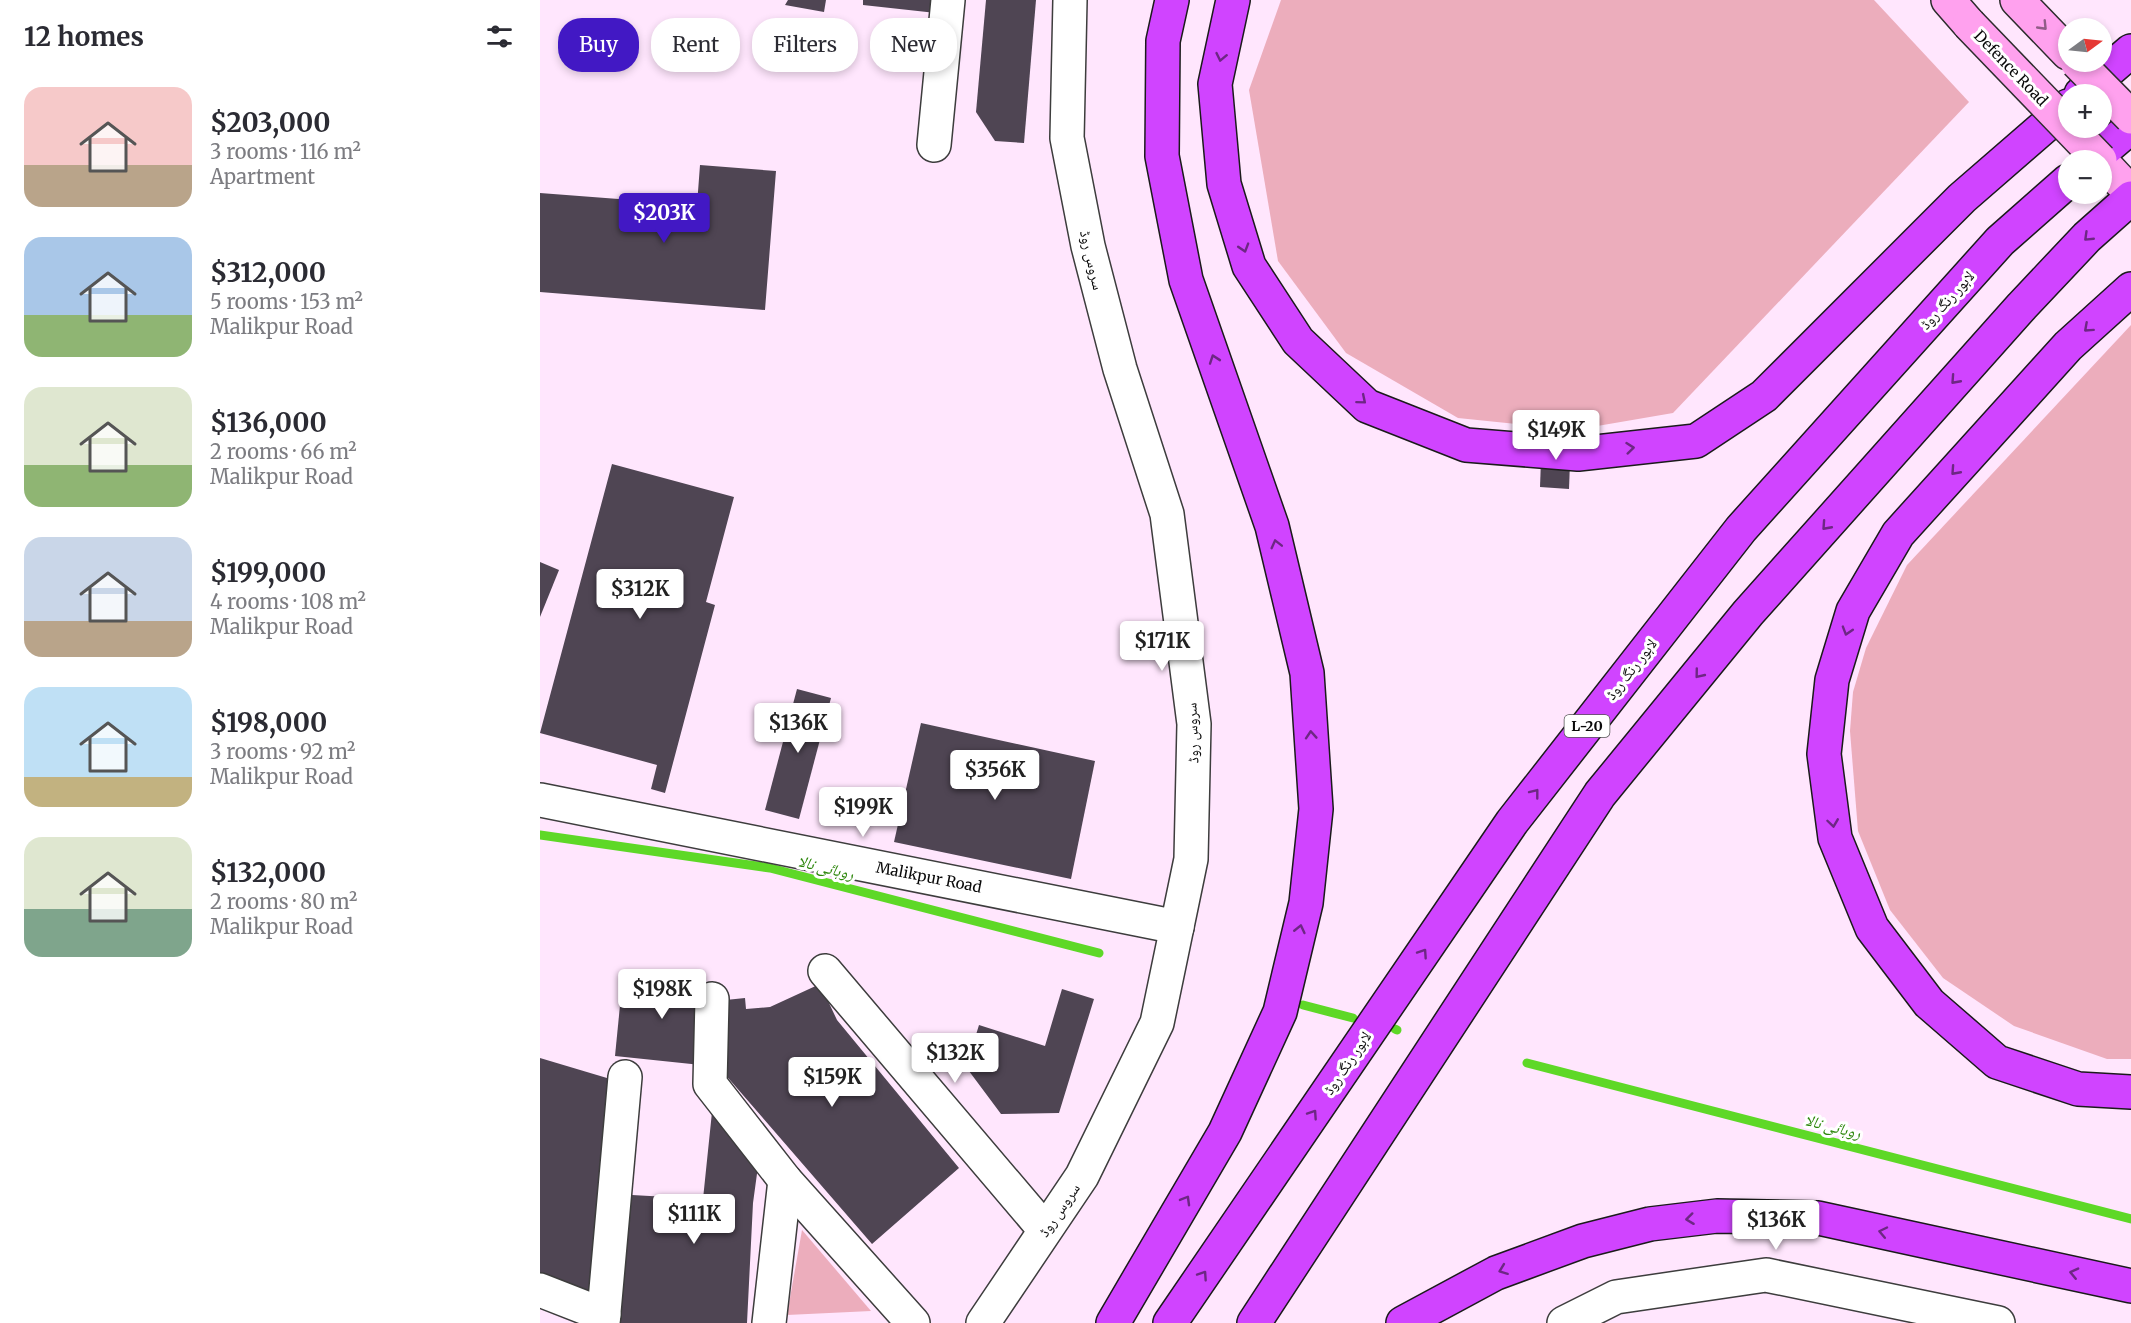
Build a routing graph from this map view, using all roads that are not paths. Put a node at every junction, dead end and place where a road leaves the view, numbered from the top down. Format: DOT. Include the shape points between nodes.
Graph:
graph roads {
  1 [pos="948,0"];
  2 [pos="1070,0"];
  3 [pos="1172,0"];
  4 [pos="1233,0"];
  5 [pos="2017,0"];
  6 [pos="1959,12"];
  7 [pos="2058,43"];
  8 [pos="2131,51"];
  9 [pos="2087,72"];
  10 [pos="2093,84"];
  11 [pos="2058,115"];
  12 [pos="2131,117"];
  13 [pos="2131,127"];
  14 [pos="934,145"];
  15 [pos="2091,150"];
  16 [pos="2104,150"];
  17 [pos="2112,173"];
  18 [pos="2058,190"];
  19 [pos="2131,193"];
  20 [pos="2131,198"];
  21 [pos="2131,289"];
  22 [pos="540,800"];
  23 [pos="1177,927"];
  24 [pos="825,971"];
  25 [pos="712,999"];
  26 [pos="625,1077"];
  27 [pos="2131,1092"];
  28 [pos="786,1180"];
  29 [pos="1045,1230"];
  30 [pos="2131,1286"];
  31 [pos="540,1290"];
  32 [pos="604,1319"];
  33 [pos="1584,1320"];
  34 [pos="769,1323"];
  35 [pos="909,1323"];
  36 [pos="983,1323"];
  37 [pos="1113,1323"];
  38 [pos="1170,1323"];
  39 [pos="1254,1323"];
  40 [pos="1403,1323"];
  41 [pos="1998,1323"];
  1 -- 14 [label="street"];
  2 -- 23 [label="street, سروس روڈ" via="1067,138 1088,246 1120,369 1167,514 1194,724 1191,859"];
  37 -- 3 [label="highway, one-way" via="1225,1132 1280,1012 1306,903 1316,809 1307,673 1272,526 1186,280 1162,156 1163,41"];
  4 -- 11 [label="highway, one-way" via="1215,84 1224,184 1249,266 1298,341 1367,406 1466,445 1578,454 1696,441 1764,396 1962,198"];
  5 -- 7 [label="main road, one-way"];
  6 -- 15 [label="main road, Defence Road, bridge"];
  8 -- 10 [label="highway"];
  9 -- 12 [label="main road, bridge"];
  13 -- 16 [label="highway"];
  17 -- 19 [label="main road, Defence Road"];
  38 -- 18 [label="highway, لاہور رنگ روڈ / L-20, one-way" via="1512,822 1741,528 2000,241"];
  20 -- 39 [label="highway, one-way" via="2087,237 2014,315 1748,613 1600,794"];
  21 -- 27 [label="highway, one-way" via="2068,346 1898,534 1853,611 1832,680 1824,754 1835,838 1872,928 1929,1003 1997,1062 2078,1089"];
  22 -- 23 [label="street, Malikpur Road"];
  23 -- 29 [label="street, سروس روڈ" via="1157,1023 1082,1176"];
  24 -- 29 [label="street"];
  25 -- 28 [label="street" via="710,1084"];
  26 -- 32 [label="street"];
  28 -- 34 [label="street"];
  28 -- 35 [label="street"];
  29 -- 36 [label="street, سروس روڈ"];
  30 -- 40 [label="highway, one-way" via="1818,1218 1716,1216 1650,1224 1582,1241 1496,1273"];
  31 -- 32 [label="street"];
  33 -- 41 [label="street" via="1616,1297 1766,1275"];
}
